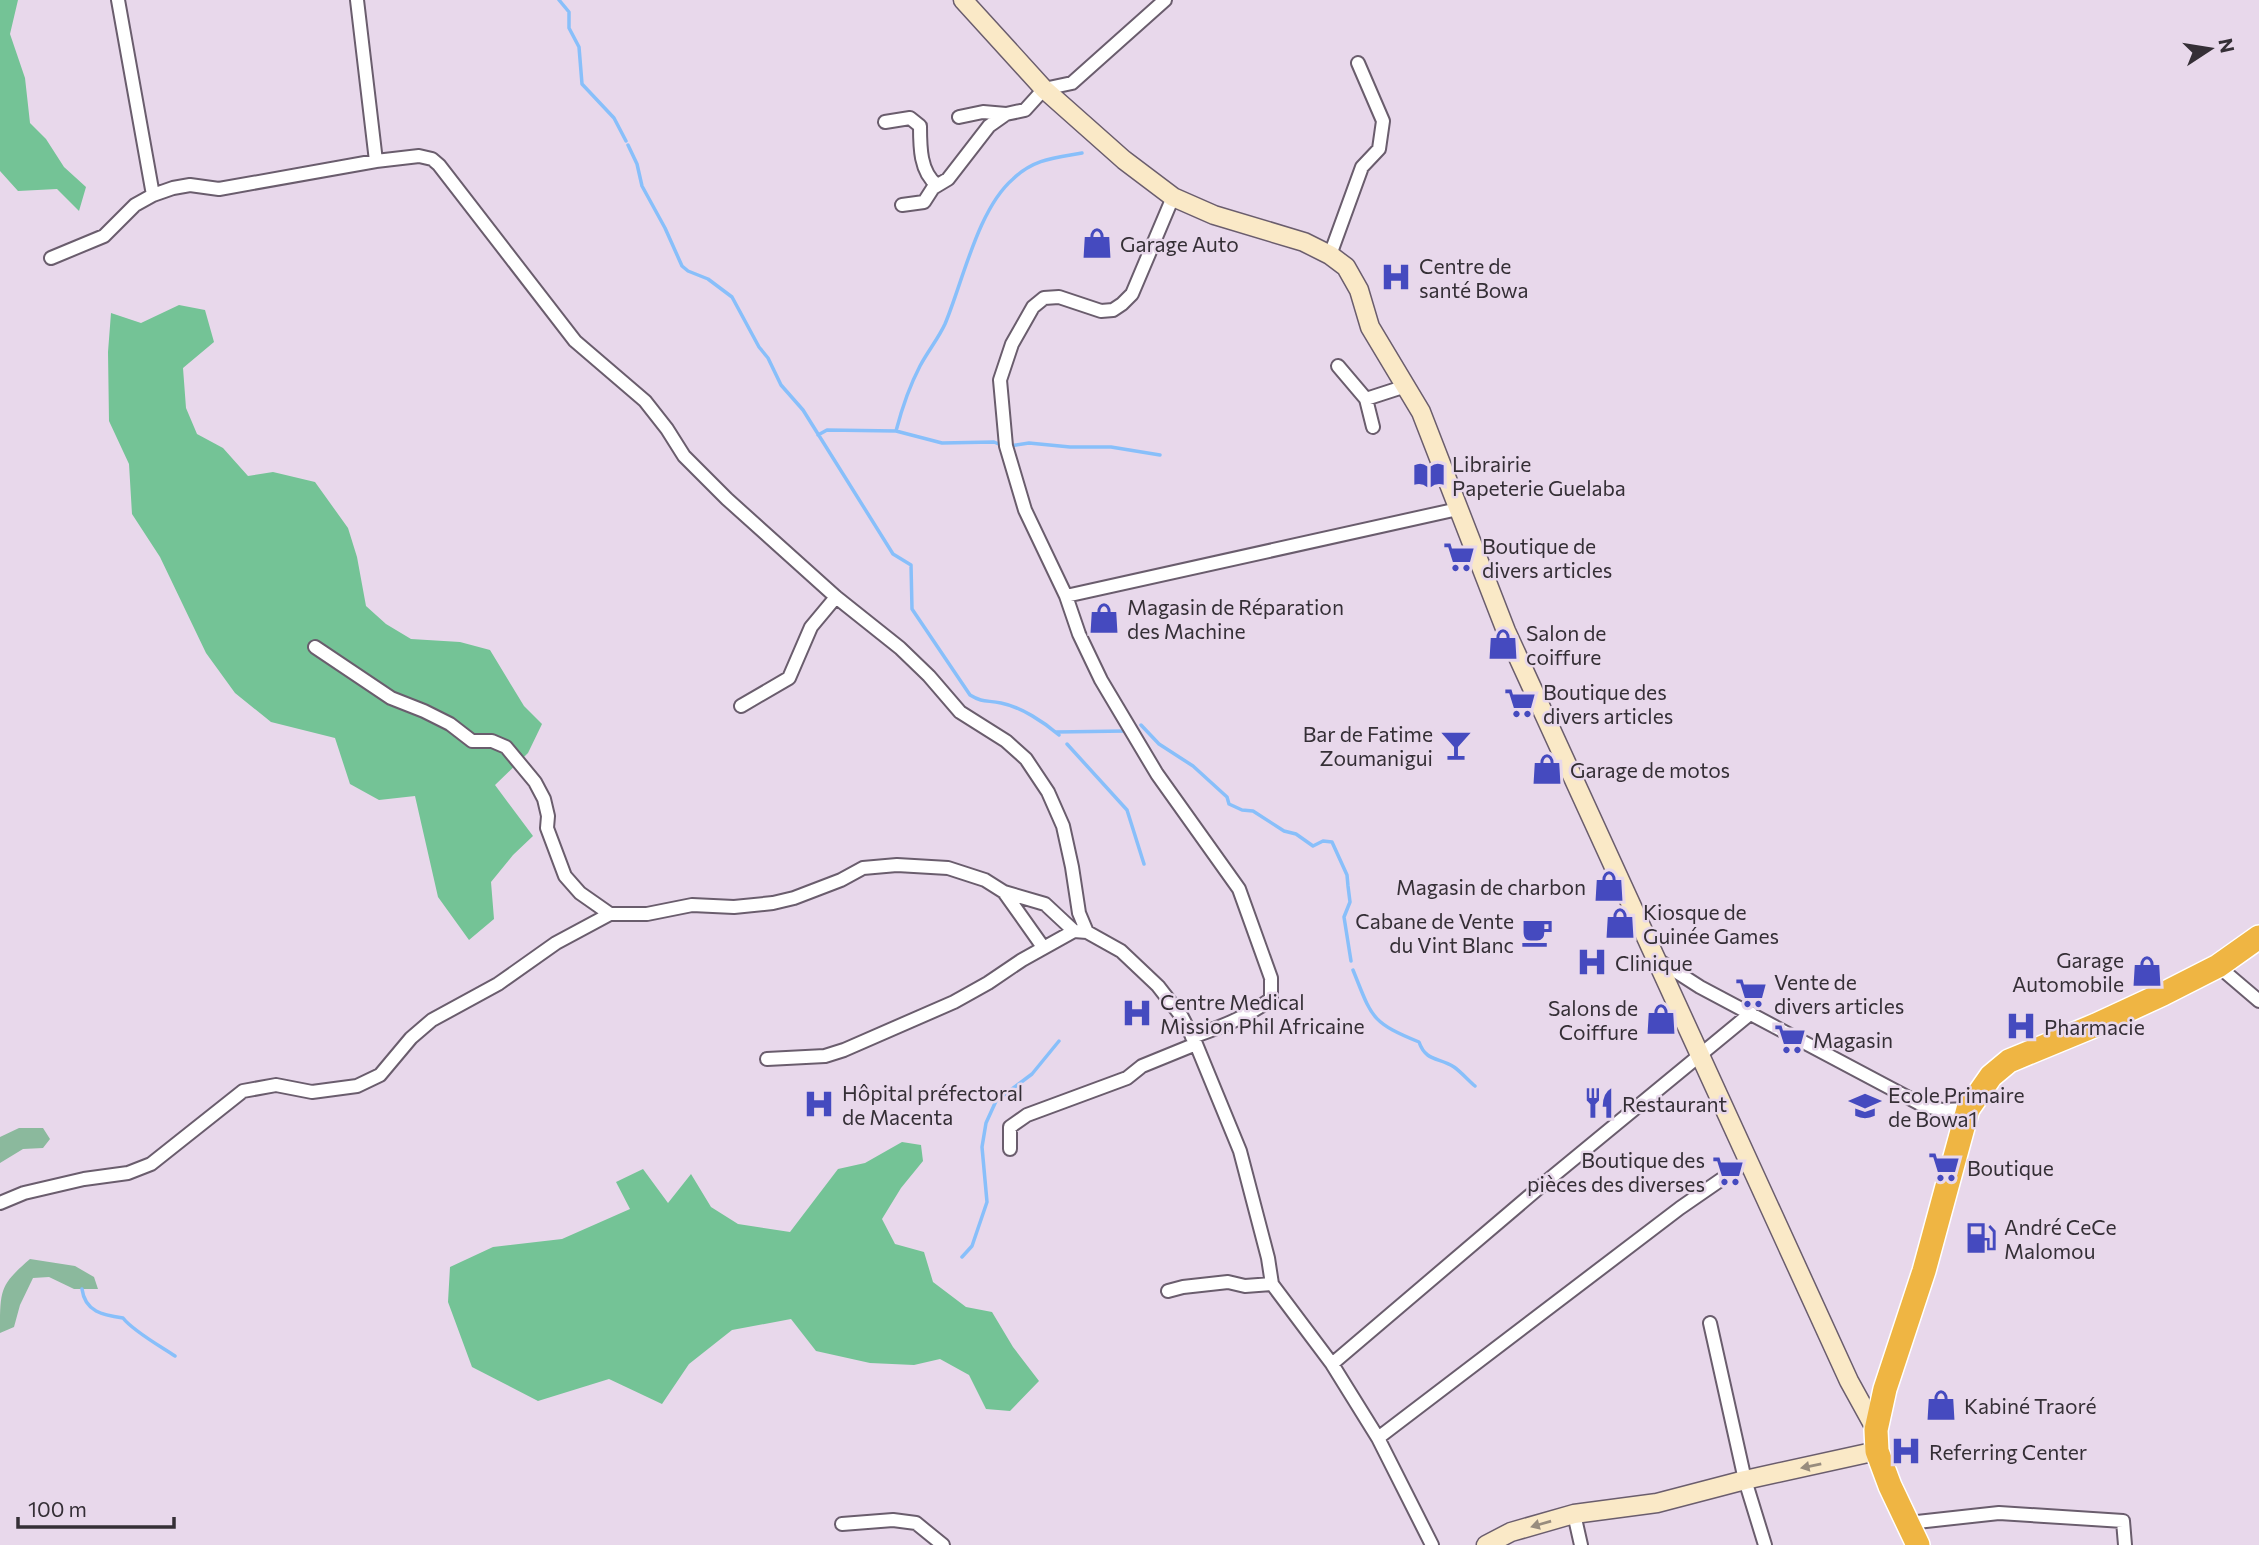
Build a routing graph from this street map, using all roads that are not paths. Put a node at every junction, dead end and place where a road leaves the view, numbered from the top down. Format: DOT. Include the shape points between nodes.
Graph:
graph roads {
  1 [pos="118,0"];
  2 [pos="357,0"];
  3 [pos="963,0"];
  4 [pos="1165,0"];
  5 [pos="1358,63"];
  6 [pos="1044,89"];
  7 [pos="1006,114"];
  8 [pos="959,117"];
  9 [pos="885,122"];
  10 [pos="376,162"];
  11 [pos="937,185"];
  12 [pos="153,195"];
  13 [pos="1173,197"];
  14 [pos="902,205"];
  15 [pos="1330,255"];
  16 [pos="51,258"];
  17 [pos="1338,366"];
  18 [pos="1406,386"];
  19 [pos="1366,399"];
  20 [pos="1373,426"];
  21 [pos="1458,509"];
  22 [pos="1066,596"];
  23 [pos="836,597"];
  24 [pos="315,647"];
  25 [pos="741,706"];
  26 [pos="1004,892"];
  27 [pos="610,914"];
  28 [pos="1080,932"];
  29 [pos="2259,937"];
  30 [pos="1044,947"];
  31 [pos="1658,960"];
  32 [pos="2218,966"];
  33 [pos="2259,1001"];
  34 [pos="1751,1013"];
  35 [pos="1194,1040"];
  36 [pos="1699,1055"];
  37 [pos="767,1059"];
  38 [pos="1968,1109"];
  39 [pos="1010,1149"];
  40 [pos="1748,1161"];
  41 [pos="0,1203"];
  42 [pos="1272,1284"];
  43 [pos="1168,1291"];
  44 [pos="1710,1323"];
  45 [pos="1332,1364"];
  46 [pos="1378,1438"];
  47 [pos="1877,1440"];
  48 [pos="1745,1480"];
  49 [pos="1574,1514"];
  50 [pos="1908,1523"];
  51 [pos="842,1524"];
  52 [pos="943,1545"];
  53 [pos="1432,1545"];
  54 [pos="1486,1545"];
  55 [pos="1581,1545"];
  56 [pos="1765,1545"];
  57 [pos="1918,1545"];
  58 [pos="2125,1545"];
  1 -- 12 [label="street"];
  2 -- 10 [label="street"];
  3 -- 6 [label="main road"];
  4 -- 6 [label="street" via="1072,83"];
  5 -- 15 [label="street" via="1383,121 1379,149 1362,167"];
  6 -- 7 [label="street" via="1025,110"];
  6 -- 13 [label="main road"];
  7 -- 8 [label="street" via="984,111"];
  7 -- 11 [label="street" via="989,126 948,178"];
  9 -- 11 [label="street" via="910,118 920,126 922,158 928,178"];
  10 -- 12 [label="street" via="219,189 190,185"];
  10 -- 23 [label="street" via="418,156 439,165 575,341 645,401 684,456 727,499"];
  11 -- 14 [label="street" via="924,202"];
  12 -- 16 [label="street" via="135,205 104,236"];
  13 -- 15 [label="main road"];
  13 -- 22 [label="street" via="1132,293 1112,310 1101,311 1059,297 1044,298 1033,307 1012,344 1000,380 1013,472 1025,510"];
  15 -- 18 [label="main road" via="1346,267 1359,290 1370,327"];
  17 -- 19 [label="street"];
  18 -- 19 [label="street"];
  18 -- 21 [label="main road" via="1422,412"];
  19 -- 20 [label="street"];
  21 -- 22 [label="street"];
  21 -- 31 [label="main road" via="1506,631"];
  22 -- 35 [label="street" via="1088,653 1116,705 1157,774 1240,889 1271,978 1271,999 1265,1004"];
  23 -- 25 [label="street" via="811,626 789,678"];
  23 -- 28 [label="street" via="900,648 960,712 1026,759 1063,826"];
  24 -- 27 [label="street" via="391,698 450,724 472,741 506,747 544,799 547,828 565,876"];
  26 -- 27 [label="street" via="985,880 948,868 897,865 863,868 794,898 773,902"];
  26 -- 28 [label="street" via="1045,904"];
  26 -- 30 [label="street"];
  27 -- 41 [label="street" via="432,1020 380,1075 357,1086 312,1092 276,1086 243,1091 151,1164"];
  28 -- 30 [label="street"];
  28 -- 35 [label="street" via="1121,951 1158,986"];
  29 -- 32 [label="highway"];
  30 -- 37 [label="street" via="954,1002 844,1050 825,1056"];
  31 -- 34 [label="street"];
  31 -- 36 [label="main road"];
  32 -- 33 [label="street"];
  32 -- 38 [label="highway" via="2009,1061 1991,1076"];
  34 -- 36 [label="street"];
  34 -- 38 [label="street" via="1924,1107"];
  35 -- 39 [label="street" via="1127,1078 1027,1115 1010,1127"];
  35 -- 42 [label="street" via="1240,1151"];
  36 -- 40 [label="main road"];
  36 -- 45 [label="street"];
  38 -- 47 [label="highway" via="1924,1271 1885,1390"];
  40 -- 46 [label="street"];
  40 -- 47 [label="main road"];
  42 -- 43 [label="street" via="1228,1282"];
  42 -- 45 [label="street"];
  44 -- 48 [label="street"];
  45 -- 46 [label="street"];
  46 -- 53 [label="street"];
  47 -- 48 [label="main road, one-way"];
  47 -- 50 [label="highway" via="1889,1486"];
  48 -- 49 [label="main road" via="1657,1503"];
  48 -- 56 [label="street"];
  49 -- 54 [label="main road, one-way" via="1511,1532"];
  49 -- 55 [label="street"];
  50 -- 57 [label="highway"];
  50 -- 58 [label="street" via="1999,1513 2123,1521"];
  51 -- 52 [label="street" via="916,1523"];
}
